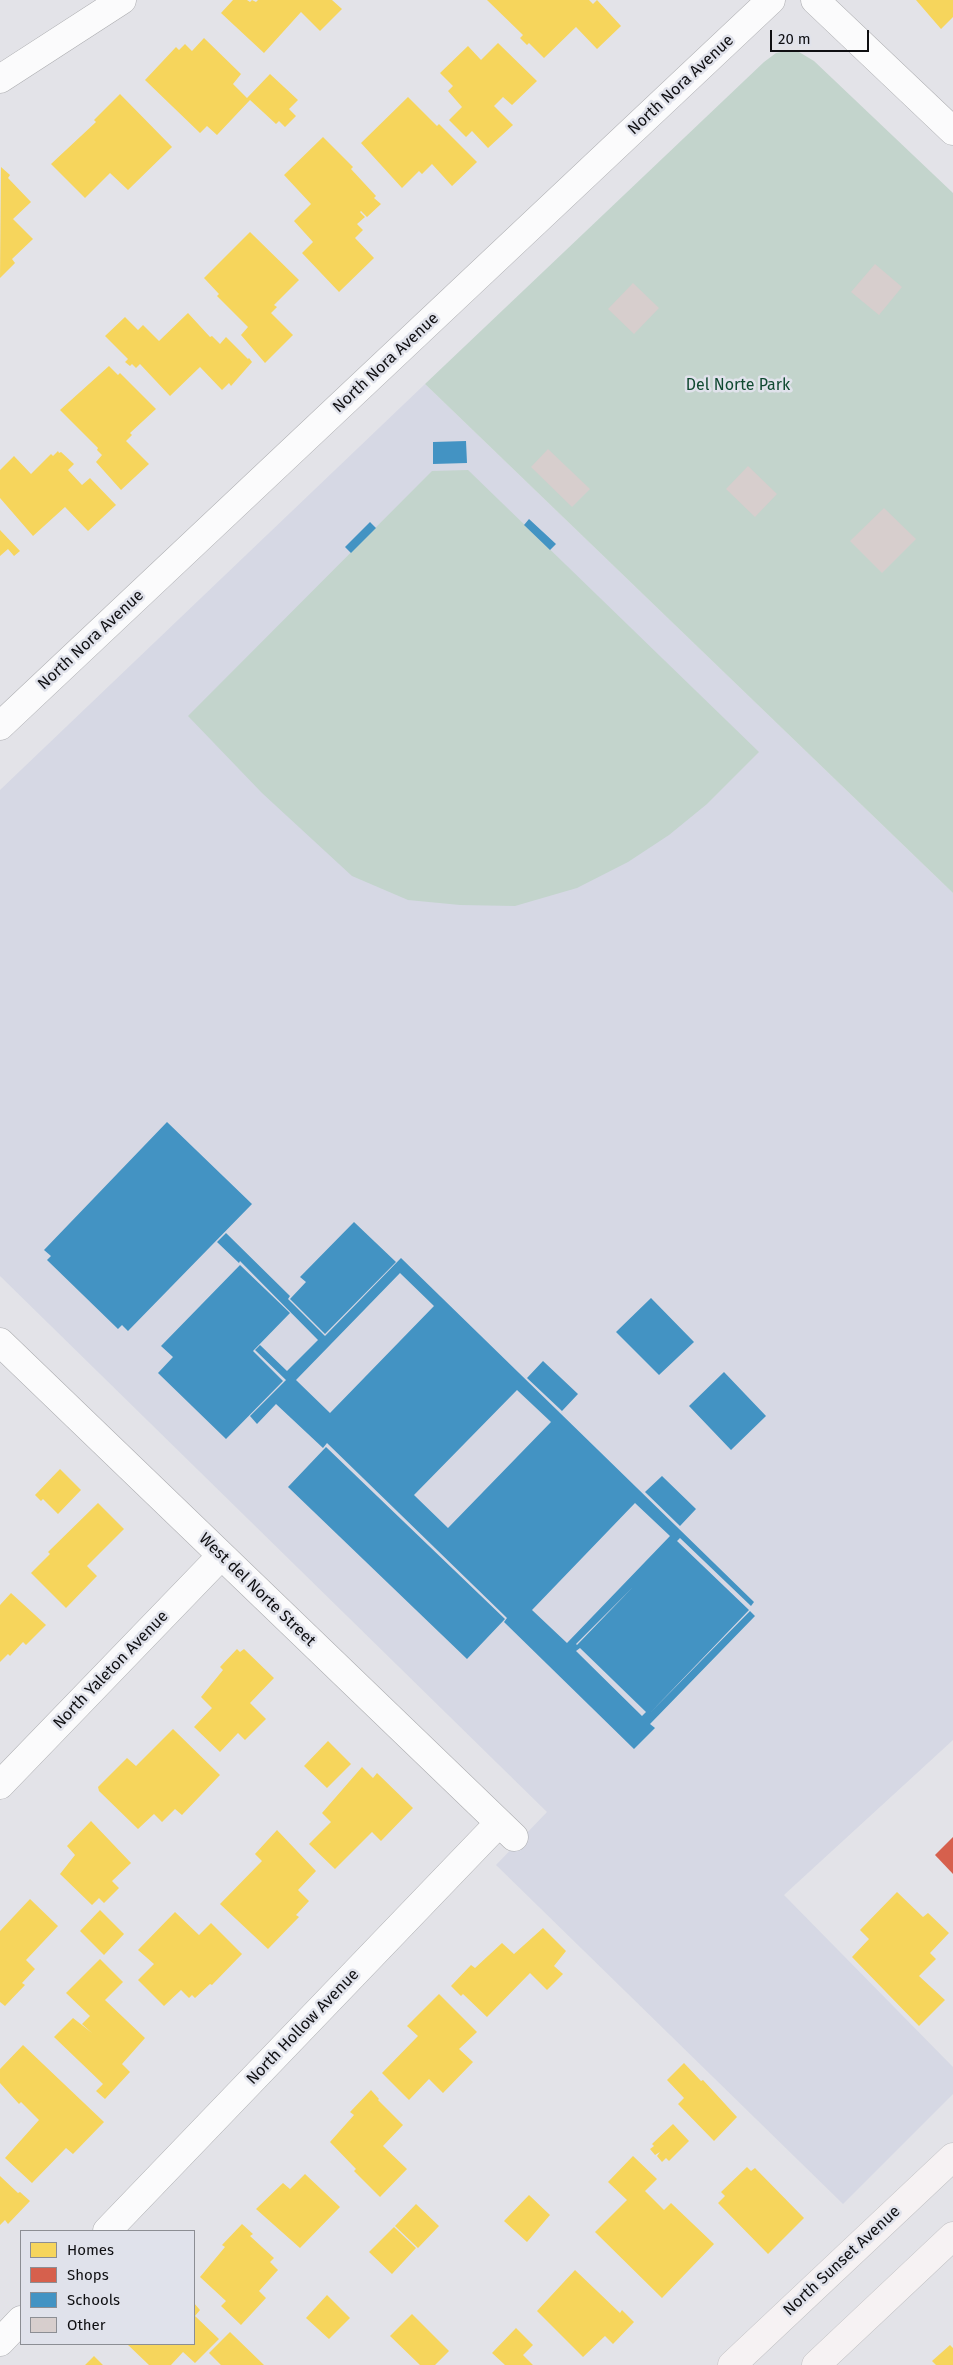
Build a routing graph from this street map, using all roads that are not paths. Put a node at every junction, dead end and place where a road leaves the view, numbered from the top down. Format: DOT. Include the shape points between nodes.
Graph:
graph roads {
  1 [pos="122,0"];
  2 [pos="771,0"];
  3 [pos="815,0"];
  4 [pos="0,79"];
  5 [pos="953,132"];
  6 [pos="0,726"];
  7 [pos="0,1342"];
  8 [pos="221,1556"];
  9 [pos="0,1785"];
  10 [pos="507,1830"];
  11 [pos="953,2157"];
  12 [pos="108,2230"];
  13 [pos="953,2236"];
  14 [pos="20,2321"];
  15 [pos="0,2342"];
  16 [pos="732,2365"];
  17 [pos="816,2365"];
  1 -- 4 [label="street"];
  2 -- 6 [label="street, North Nora Avenue"];
  3 -- 5 [label="street"];
  7 -- 8 [label="street, West del Norte Street"];
  8 -- 9 [label="street, North Yaleton Avenue"];
  8 -- 10 [label="street, West del Norte Street"];
  10 -- 12 [label="street, North Hollow Avenue"];
  11 -- 16 [label="main road, North Sunset Avenue"];
  13 -- 17 [label="main road"];
  14 -- 15 [label="street"];
}
